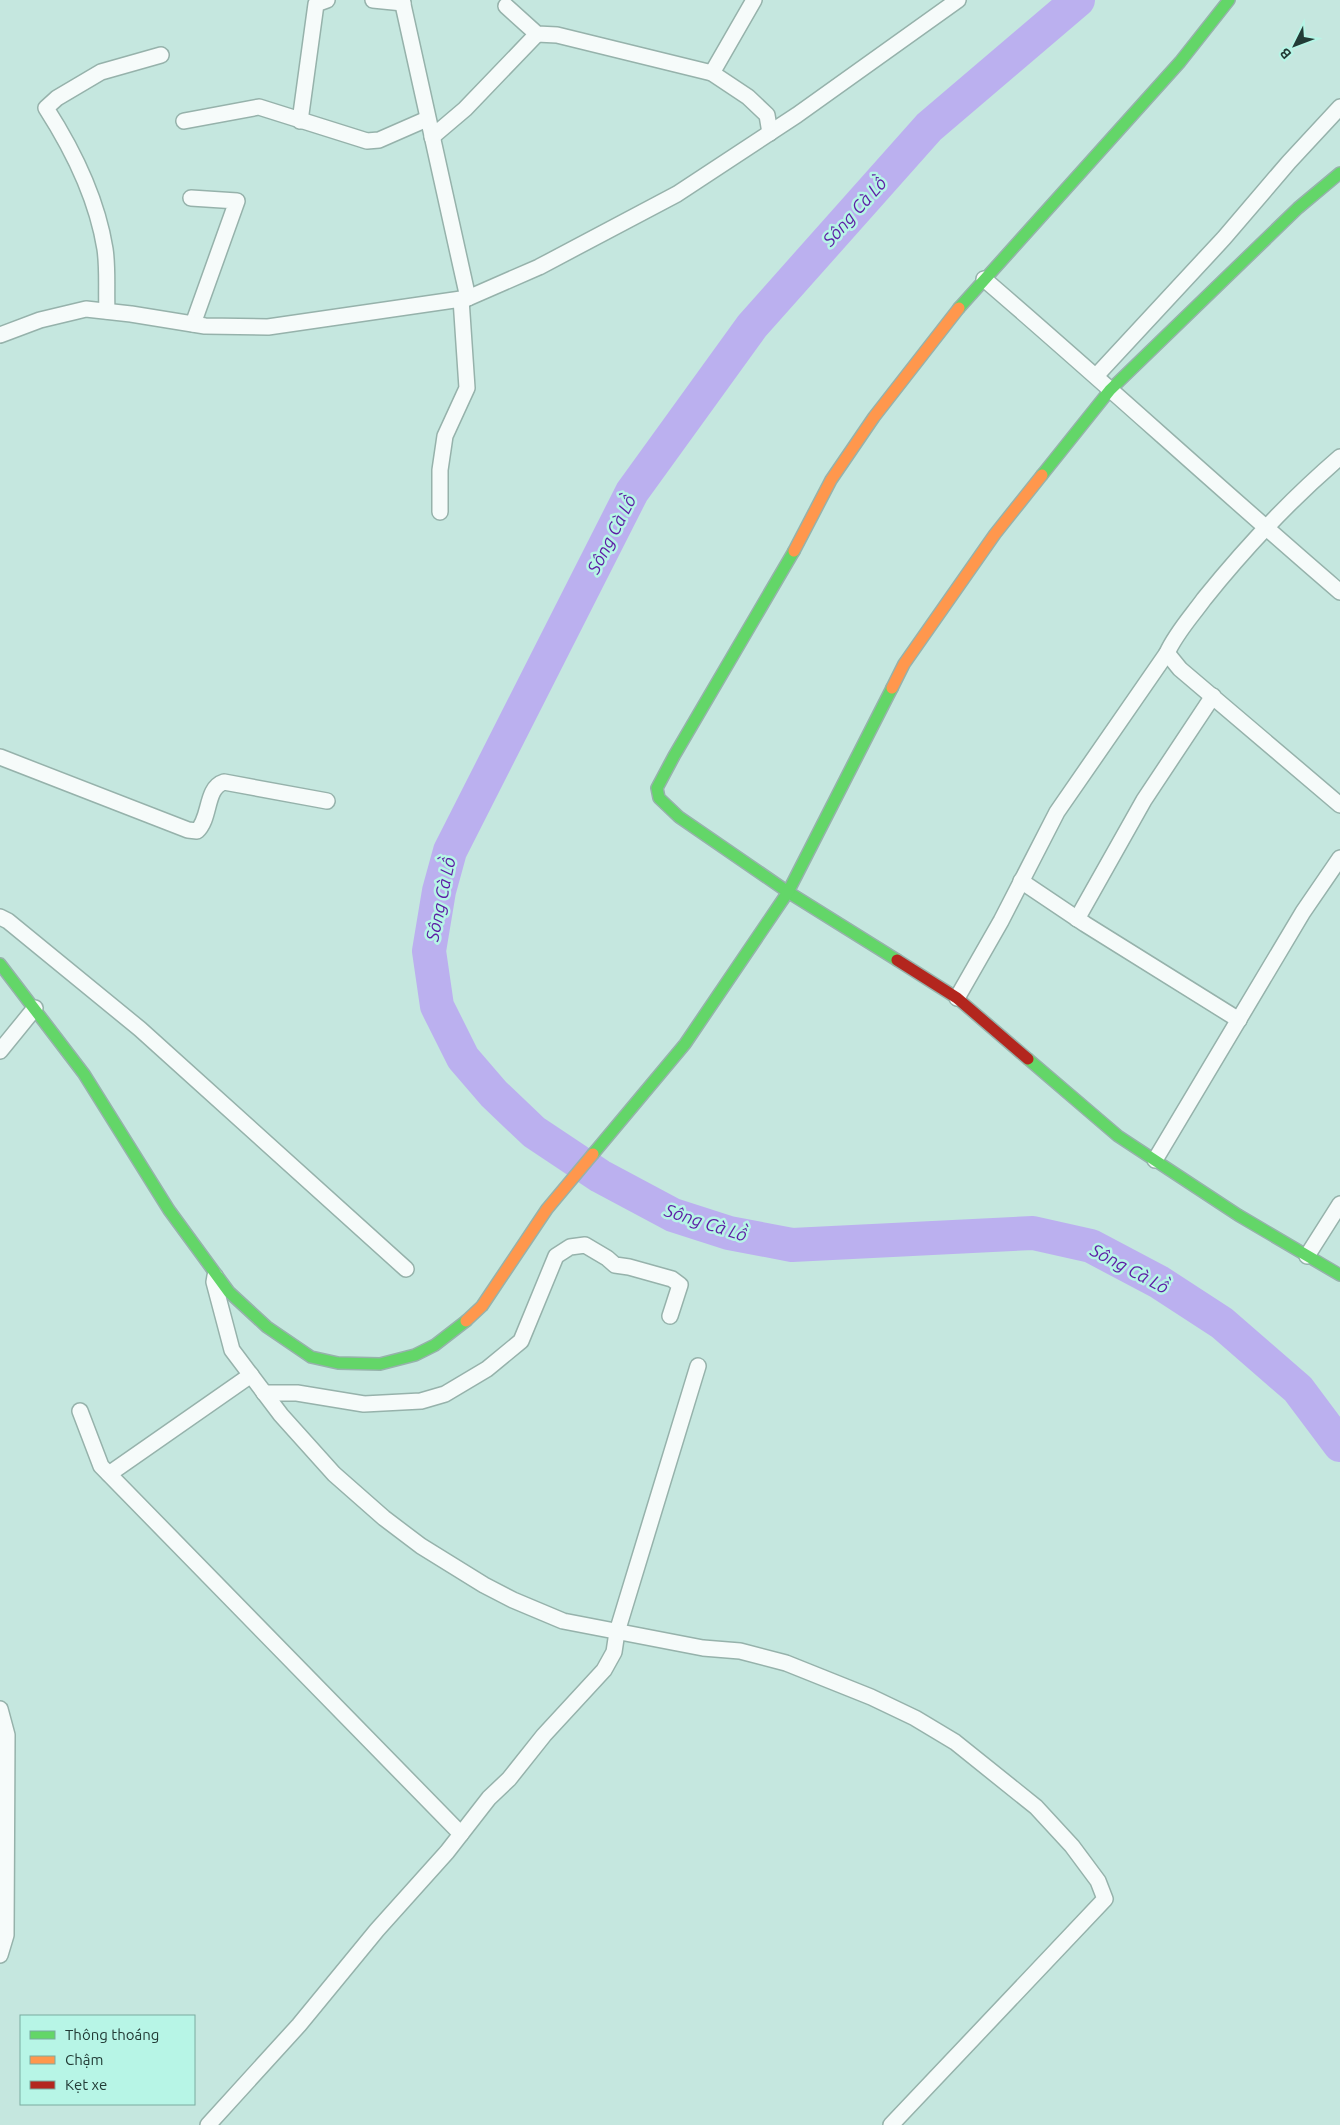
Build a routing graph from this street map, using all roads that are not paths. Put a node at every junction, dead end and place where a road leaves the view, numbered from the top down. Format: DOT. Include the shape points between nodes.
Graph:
graph roads {
  1 [pos="327,0"];
  2 [pos="373,0"];
  3 [pos="754,0"];
  4 [pos="958,0"];
  5 [pos="1229,0"];
  6 [pos="402,2"];
  7 [pos="506,6"];
  8 [pos="536,34"];
  9 [pos="161,55"];
  10 [pos="712,73"];
  11 [pos="1340,107"];
  12 [pos="427,119"];
  13 [pos="184,121"];
  14 [pos="300,121"];
  15 [pos="770,133"];
  16 [pos="432,137"];
  17 [pos="1340,173"];
  18 [pos="191,198"];
  19 [pos="984,279"];
  20 [pos="464,299"];
  21 [pos="107,311"];
  22 [pos="193,324"];
  23 [pos="0,336"];
  24 [pos="1096,376"];
  25 [pos="1110,390"];
  26 [pos="1340,458"];
  27 [pos="440,512"];
  28 [pos="1266,529"];
  29 [pos="1340,592"];
  30 [pos="1167,653"];
  31 [pos="1213,696"];
  32 [pos="0,757"];
  33 [pos="328,801"];
  34 [pos="1340,805"];
  35 [pos="1340,858"];
  36 [pos="1021,881"];
  37 [pos="788,892"];
  38 [pos="0,917"];
  39 [pos="1077,919"];
  40 [pos="0,964"];
  41 [pos="957,998"];
  42 [pos="35,1008"];
  43 [pos="1239,1020"];
  44 [pos="0,1051"];
  45 [pos="1155,1160"];
  46 [pos="1340,1204"];
  47 [pos="1307,1256"];
  48 [pos="406,1269"];
  49 [pos="215,1273"];
  50 [pos="1340,1275"];
  51 [pos="670,1316"];
  52 [pos="698,1366"];
  53 [pos="251,1375"];
  54 [pos="264,1392"];
  55 [pos="80,1411"];
  56 [pos="109,1474"];
  57 [pos="617,1632"];
  58 [pos="0,1709"];
  59 [pos="461,1834"];
  60 [pos="0,1955"];
  61 [pos="208,2125"];
  62 [pos="890,2125"];
  1 -- 14 [label="street" via="316,4"];
  2 -- 6 [label="street"];
  3 -- 10 [label="street"];
  4 -- 15 [label="street"];
  5 -- 19 [label="street" via="1180,62"];
  6 -- 12 [label="street"];
  7 -- 8 [label="street"];
  8 -- 10 [label="street" via="558,35"];
  8 -- 16 [label="street" via="465,109"];
  9 -- 21 [label="street" via="101,72 46,108 64,135 95,208 105,250"];
  10 -- 15 [label="street" via="748,97 767,115"];
  11 -- 24 [label="street"];
  12 -- 14 [label="street" via="379,140 366,141"];
  12 -- 16 [label="street"];
  13 -- 14 [label="street" via="259,107"];
  15 -- 20 [label="street" via="677,194 539,267"];
  16 -- 20 [label="street"];
  17 -- 25 [label="street" via="1298,208"];
  18 -- 22 [label="street" via="237,201"];
  19 -- 24 [label="street"];
  19 -- 37 [label="street" via="935,336 831,480 791,556 657,788 659,798 679,817"];
  20 -- 22 [label="street" via="268,327"];
  20 -- 27 [label="street" via="467,388 445,436 440,470"];
  21 -- 22 [label="street"];
  21 -- 23 [label="street" via="86,309 40,320"];
  24 -- 25 [label="street"];
  25 -- 28 [label="street"];
  25 -- 37 [label="street" via="995,534 904,664"];
  26 -- 28 [label="street" via="1308,485"];
  28 -- 29 [label="street"];
  28 -- 30 [label="street" via="1225,573 1174,638"];
  30 -- 31 [label="street" via="1180,669"];
  30 -- 36 [label="street" via="1056,812"];
  31 -- 34 [label="street"];
  31 -- 39 [label="street" via="1144,800"];
  32 -- 33 [label="street" via="188,830 197,831 203,825 214,789 224,782"];
  35 -- 43 [label="street" via="1303,912"];
  36 -- 39 [label="street"];
  36 -- 41 [label="street"];
  37 -- 41 [label="street"];
  37 -- 49 [label="street" via="685,1044 547,1209 482,1306 435,1345 415,1355 380,1364 338,1363 311,1357 267,1327 229,1292"];
  38 -- 48 [label="street" via="140,1029"];
  39 -- 43 [label="street"];
  40 -- 42 [label="street"];
  41 -- 45 [label="street" via="1118,1136"];
  42 -- 44 [label="street"];
  42 -- 49 [label="street" via="84,1074 169,1210"];
  43 -- 45 [label="street"];
  45 -- 47 [label="street"];
  46 -- 47 [label="street"];
  47 -- 50 [label="street"];
  49 -- 53 [label="street" via="214,1282 232,1350"];
  51 -- 54 [label="street" via="680,1285 672,1279 615,1265 585,1245 570,1247 556,1256 521,1342 487,1369 445,1394 421,1401 364,1404 297,1393"];
  52 -- 57 [label="street"];
  53 -- 54 [label="street"];
  53 -- 56 [label="street"];
  54 -- 57 [label="street" via="334,1474 421,1546 513,1600 564,1621"];
  55 -- 56 [label="street" via="101,1466"];
  56 -- 59 [label="street"];
  57 -- 59 [label="street" via="614,1652 604,1670 489,1798"];
  57 -- 62 [label="street" via="704,1648 740,1651 786,1663 915,1718 955,1742 1036,1807 1098,1880 1105,1899"];
  58 -- 60 [label="street" via="7,1735 6,1935"];
  59 -- 61 [label="street" via="299,2025"];
}
